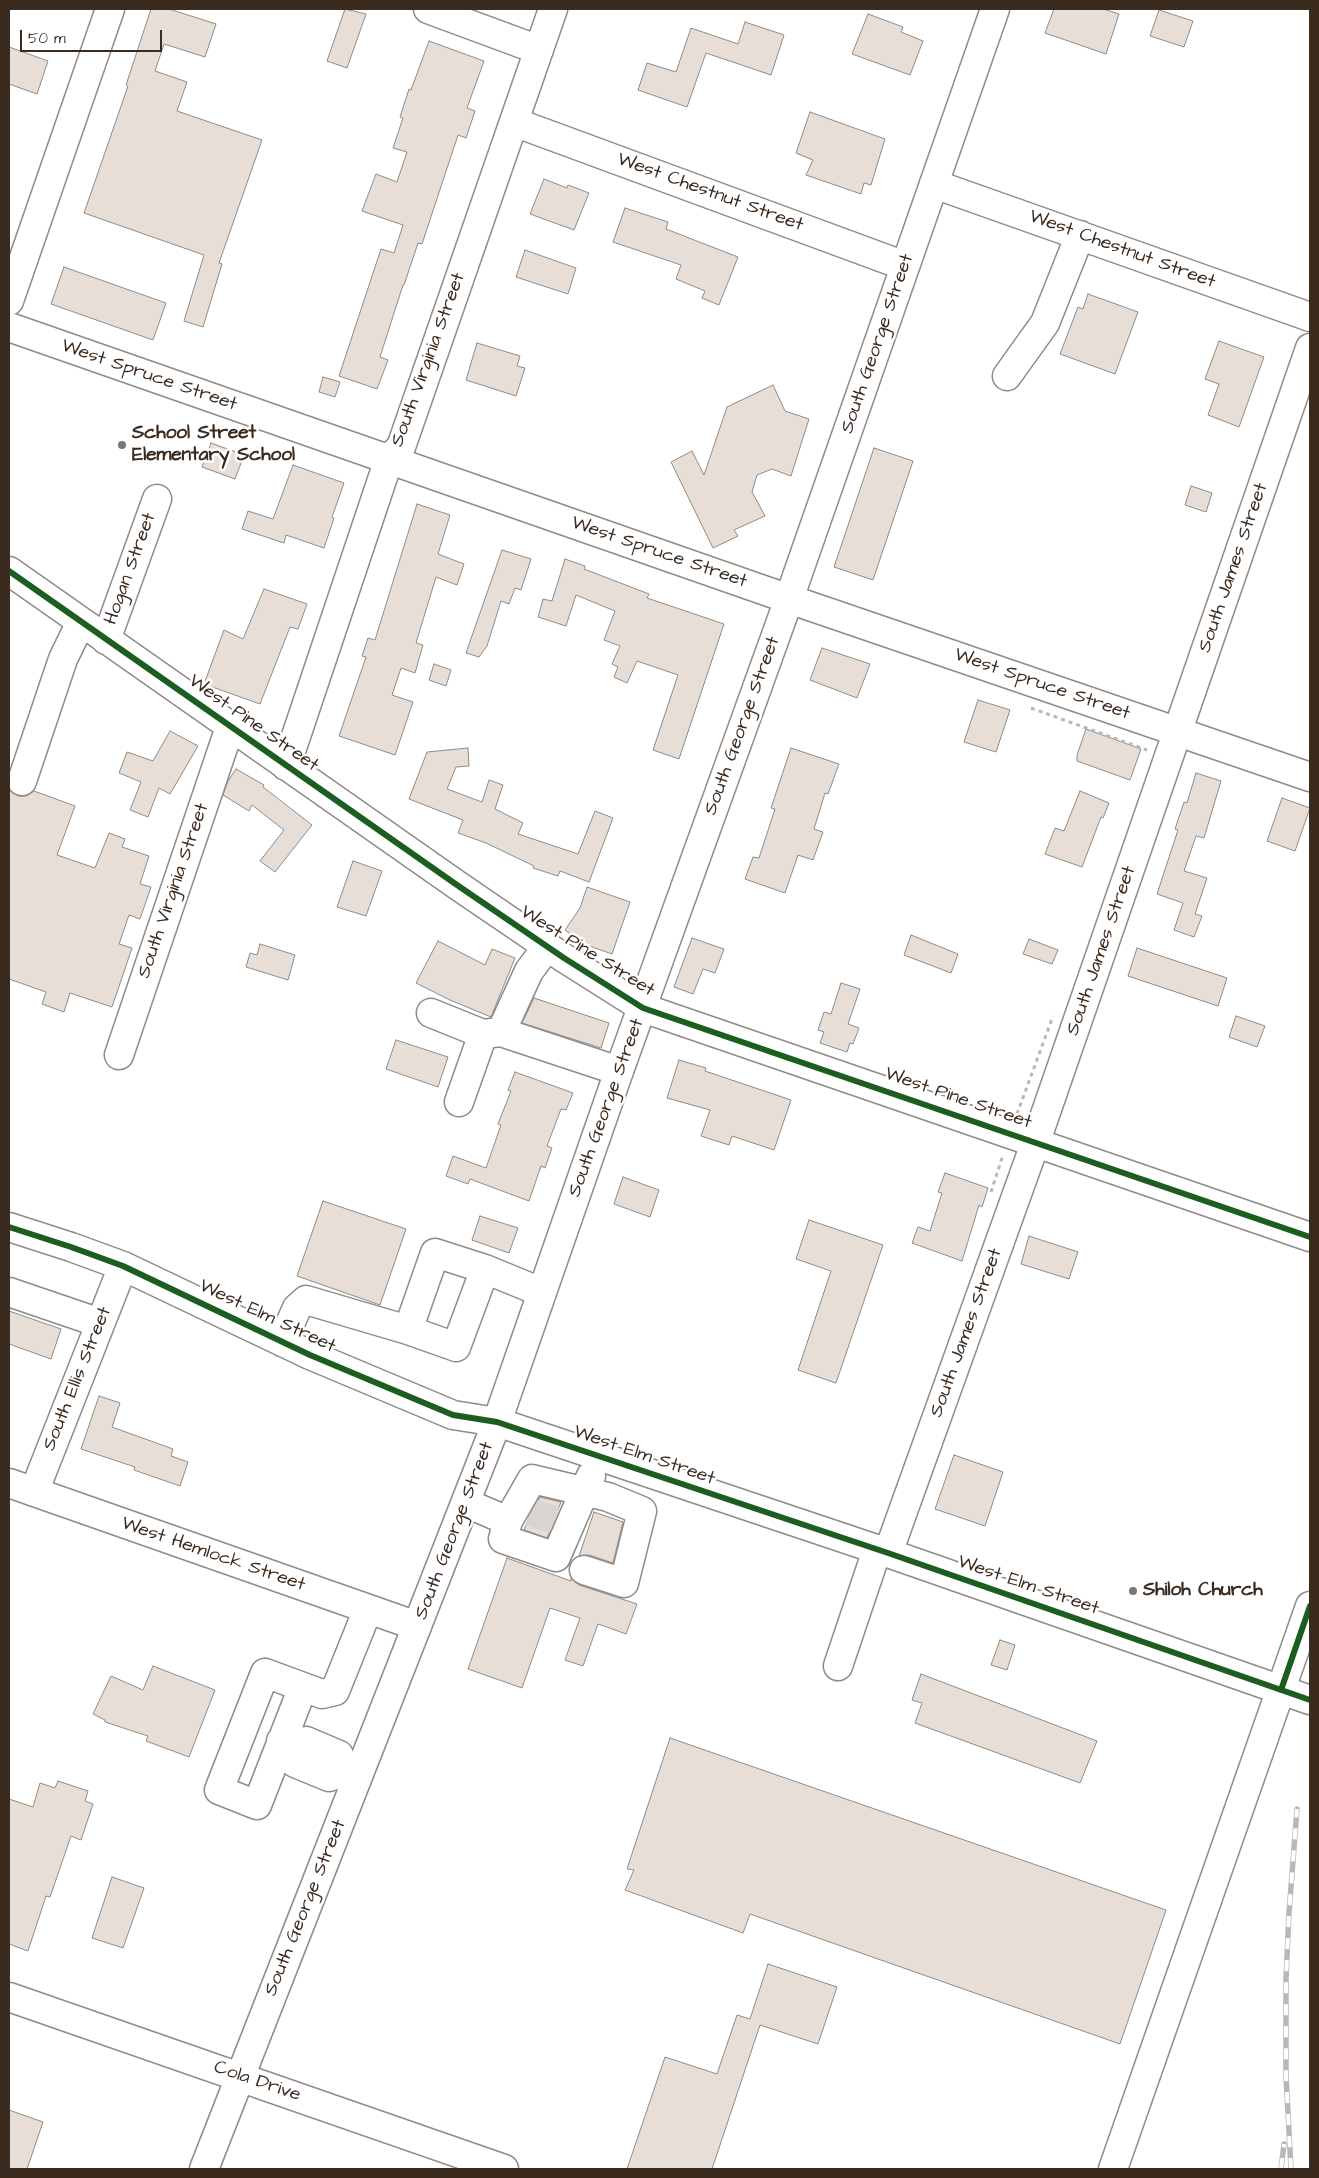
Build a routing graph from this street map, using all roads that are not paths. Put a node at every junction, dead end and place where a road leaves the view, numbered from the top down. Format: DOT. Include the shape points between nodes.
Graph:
graph roads {
  1 [pos="110,9"];
  2 [pos="428,9"];
  3 [pos="553,9"];
  4 [pos="995,9"];
  5 [pos="539,50"];
  6 [pos="514,122"];
  7 [pos="934,184"];
  8 [pos="1080,235"];
  9 [pos="905,266"];
  10 [pos="9,301"];
  11 [pos="1310,317"];
  12 [pos="9,327"];
  13 [pos="1310,348"];
  14 [pos="1007,376"];
  15 [pos="389,459"];
  16 [pos="157,499"];
  17 [pos="9,571"];
  18 [pos="789,599"];
  19 [pos="81,622"];
  20 [pos="106,640"];
  21 [pos="230,727"];
  22 [pos="1178,731"];
  23 [pos="286,766"];
  24 [pos="1310,777"];
  25 [pos="22,781"];
  26 [pos="547,947"];
  27 [pos="642,1008"];
  28 [pos="431,1013"];
  29 [pos="492,1033"];
  30 [pos="119,1055"];
  31 [pos="619,1071"];
  32 [pos="459,1102"];
  33 [pos="1036,1142"];
  34 [pos="9,1227"];
  35 [pos="1310,1237"];
  36 [pos="123,1266"];
  37 [pos="484,1269"];
  38 [pos="9,1292"];
  39 [pos="541,1292"];
  40 [pos="100,1323"];
  41 [pos="408,1330"];
  42 [pos="282,1342"];
  43 [pos="497,1422"];
  44 [pos="599,1456"];
  45 [pos="636,1469"];
  46 [pos="21,1487"];
  47 [pos="584,1492"];
  48 [pos="466,1503"];
  49 [pos="624,1504"];
  50 [pos="536,1516"];
  51 [pos="883,1551"];
  52 [pos="584,1570"];
  53 [pos="1310,1606"];
  54 [pos="368,1609"];
  55 [pos="417,1626"];
  56 [pos="838,1666"];
  57 [pos="303,1687"];
  58 [pos="1281,1690"];
  59 [pos="1310,1700"];
  60 [pos="286,1743"];
  61 [pos="352,1774"];
  62 [pos="9,1997"];
  63 [pos="240,2076"];
  64 [pos="204,2169"];
  65 [pos="504,2169"];
  66 [pos="1113,2169"];
  1 -- 10 [label="street"];
  2 -- 5 [label="street"];
  3 -- 5 [label="street, South Virginia Street"];
  4 -- 7 [label="street, South George Street"];
  5 -- 6 [label="street, South Virginia Street"];
  6 -- 9 [label="street, West Chestnut Street"];
  6 -- 15 [label="street, South Virginia Street" via="401,447"];
  7 -- 8 [label="street, West Chestnut Street"];
  7 -- 9 [label="street, South George Street"];
  8 -- 11 [label="street, West Chestnut Street"];
  8 -- 14 [label="street" via="1045,322"];
  9 -- 18 [label="street, South George Street"];
  12 -- 15 [label="street, West Spruce Street"];
  13 -- 22 [label="street, South James Street"];
  15 -- 18 [label="street, West Spruce Street"];
  15 -- 23 [label="street, South Virginia Street"];
  16 -- 20 [label="street, Hogan Street"];
  17 -- 19 [label="street, West Pine Street"];
  18 -- 22 [label="street, West Spruce Street"];
  18 -- 27 [label="street, South George Street"];
  19 -- 20 [label="street, West Pine Street"];
  19 -- 25 [label="street" via="63,659"];
  20 -- 21 [label="street, West Pine Street"];
  21 -- 23 [label="street, West Pine Street"];
  21 -- 30 [label="street, South Virginia Street"];
  22 -- 24 [label="street, West Spruce Street"];
  22 -- 33 [label="street, South James Street"];
  23 -- 26 [label="street, West Pine Street"];
  26 -- 27 [label="street, West Pine Street"];
  26 -- 29 [label="street"];
  27 -- 31 [label="street, South George Street"];
  27 -- 33 [label="street, West Pine Street"];
  28 -- 29 [label="street"];
  29 -- 31 [label="street"];
  29 -- 32 [label="street"];
  31 -- 39 [label="street, South George Street"];
  33 -- 35 [label="street, West Pine Street"];
  33 -- 51 [label="street, South James Street"];
  34 -- 36 [label="street, West Elm Street"];
  36 -- 40 [label="street, South Ellis Street"];
  36 -- 42 [label="street, West Elm Street"];
  37 -- 39 [label="street"];
  37 -- 41 [label="street" via="435,1253"];
  37 -- 41 [label="street" via="456,1347"];
  38 -- 40 [label="street"];
  39 -- 43 [label="street, South George Street"];
  40 -- 46 [label="street, South Ellis Street"];
  41 -- 42 [label="street" via="306,1300 297,1308"];
  42 -- 43 [label="street, West Elm Street" via="453,1415"];
  43 -- 44 [label="street, West Elm Street"];
  43 -- 48 [label="street, South George Street"];
  44 -- 45 [label="street, West Elm Street"];
  44 -- 47 [label="street"];
  45 -- 49 [label="street"];
  45 -- 51 [label="street, West Elm Street"];
  46 -- 54 [label="street, West Hemlock Street"];
  47 -- 49 [label="street"];
  47 -- 50 [label="street"];
  47 -- 50 [label="street" via="532,1479"];
  48 -- 50 [label="street"];
  48 -- 55 [label="street, South George Street"];
  49 -- 52 [label="street" via="642,1512 624,1582"];
  51 -- 56 [label="street, South James Street"];
  51 -- 58 [label="street, West Elm Street"];
  53 -- 58 [label="street"];
  54 -- 55 [label="street, West Hemlock Street"];
  54 -- 57 [label="street" via="334,1691 322,1694"];
  55 -- 61 [label="street, South George Street"];
  57 -- 60 [label="street"];
  57 -- 60 [label="street" via="265,1673 219,1790 257,1805"];
  58 -- 59 [label="street, West Elm Street"];
  58 -- 66 [label="street"];
  60 -- 61 [label="street" via="295,1763 329,1777"];
  61 -- 63 [label="street, South George Street"];
  62 -- 63 [label="street, Cola Drive"];
  63 -- 64 [label="street, South George Street"];
  63 -- 65 [label="street, Cola Drive"];
}
